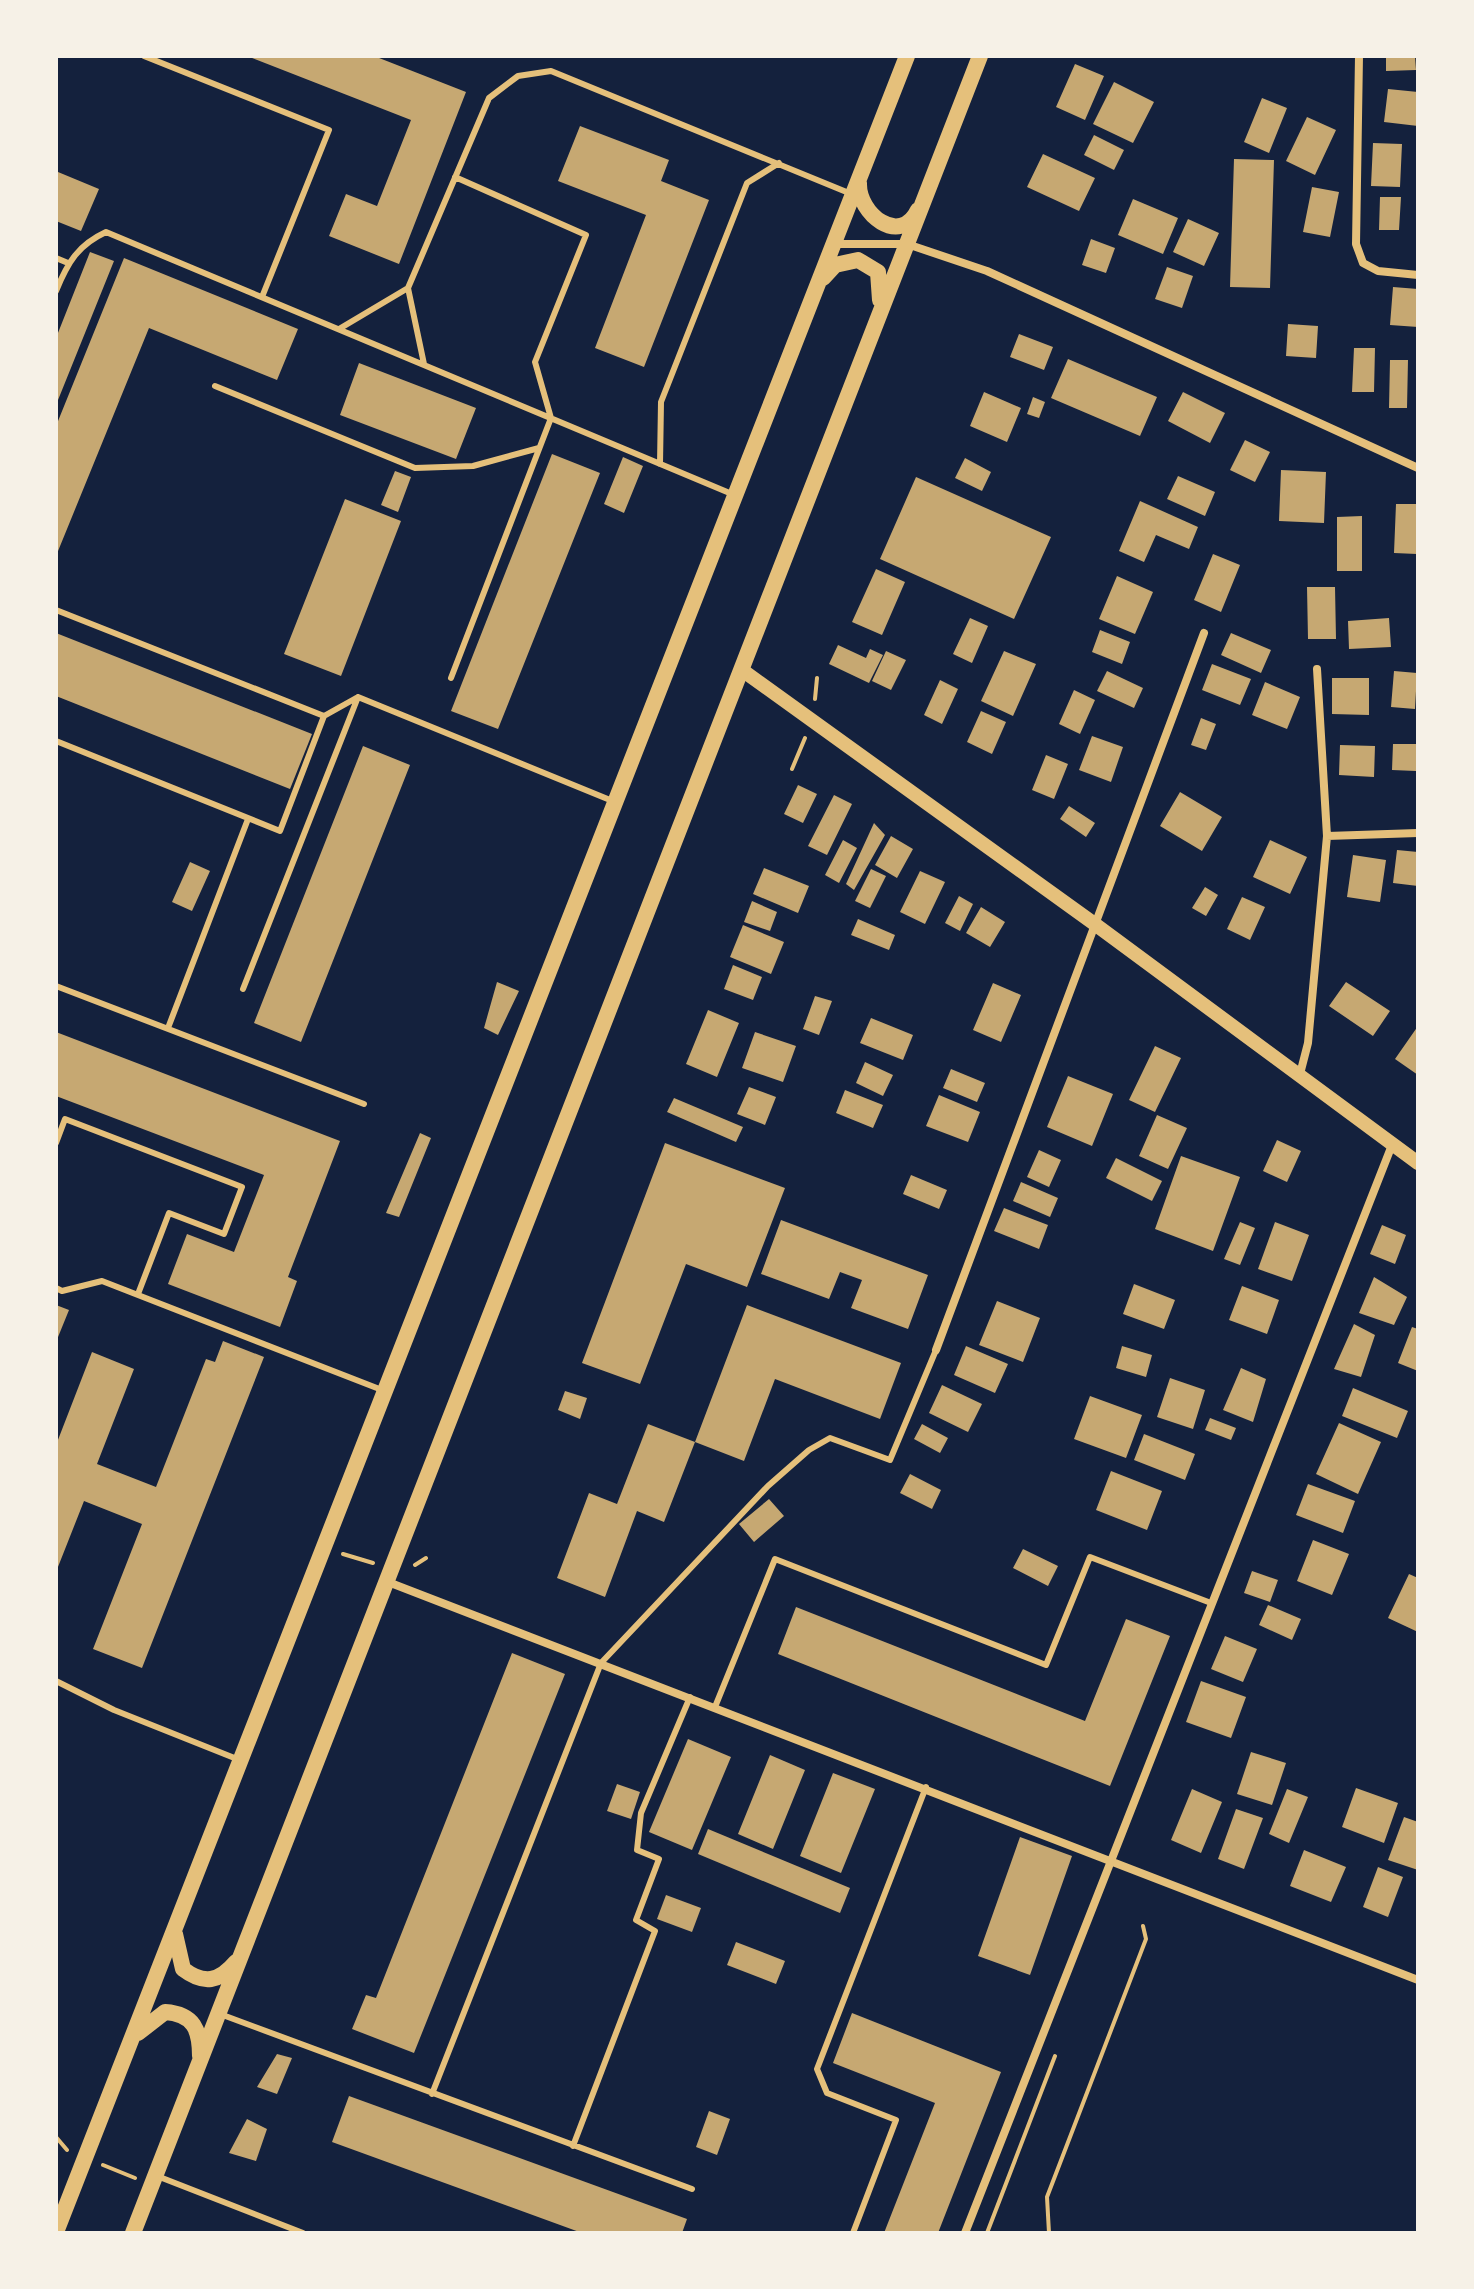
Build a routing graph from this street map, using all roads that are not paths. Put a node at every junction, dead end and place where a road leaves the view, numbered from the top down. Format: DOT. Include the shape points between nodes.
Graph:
graph roads {
  1 [pos="144,56"];
  2 [pos="907,56"];
  3 [pos="980,56"];
  4 [pos="1359,56"];
  5 [pos="779,163"];
  6 [pos="862,170"];
  7 [pos="455,177"];
  8 [pos="853,195"];
  9 [pos="922,201"];
  10 [pos="833,244"];
  11 [pos="907,244"];
  12 [pos="56,258"];
  13 [pos="68,263"];
  14 [pos="1418,275"];
  15 [pos="408,288"];
  16 [pos="815,290"];
  17 [pos="56,291"];
  18 [pos="262,297"];
  19 [pos="876,321"];
  20 [pos="338,329"];
  21 [pos="424,365"];
  22 [pos="215,386"];
  23 [pos="551,418"];
  24 [pos="539,448"];
  25 [pos="660,464"];
  26 [pos="1418,468"];
  27 [pos="736,495"];
  28 [pos="56,610"];
  29 [pos="1204,633"];
  30 [pos="1317,669"];
  31 [pos="742,670"];
  32 [pos="451,678"];
  33 [pos="358,697"];
  34 [pos="324,716"];
  35 [pos="56,741"];
  36 [pos="616,803"];
  37 [pos="248,819"];
  38 [pos="1418,833"];
  39 [pos="1327,836"];
  40 [pos="1096,925"];
  41 [pos="56,986"];
  42 [pos="243,989"];
  43 [pos="168,1028"];
  44 [pos="1300,1074"];
  45 [pos="364,1104"];
  46 [pos="56,1143"];
  47 [pos="1392,1145"];
  48 [pos="1418,1163"];
  49 [pos="56,1288"];
  50 [pos="138,1294"];
  51 [pos="936,1350"];
  52 [pos="384,1391"];
  53 [pos="388,1582"];
  54 [pos="1211,1603"];
  55 [pos="601,1663"];
  56 [pos="56,1681"];
  57 [pos="690,1697"];
  58 [pos="715,1707"];
  59 [pos="241,1761"];
  60 [pos="926,1787"];
  61 [pos="1112,1859"];
  62 [pos="175,1932"];
  63 [pos="241,1957"];
  64 [pos="1418,1980"];
  65 [pos="220,2014"];
  66 [pos="134,2036"];
  67 [pos="200,2062"];
  68 [pos="432,2094"];
  69 [pos="573,2146"];
  70 [pos="157,2176"];
  71 [pos="692,2189"];
  72 [pos="56,2232"];
  73 [pos="133,2233"];
  74 [pos="303,2233"];
  75 [pos="853,2233"];
  76 [pos="965,2233"];
  1 -- 18 [label="lane" via="329,130"];
  2 -- 6 [label="main road"];
  3 -- 9 [label="main road"];
  4 -- 14 [label="street" via="1356,244 1363,263 1378,271"];
  5 -- 7 [label="lane" via="551,71 518,76 489,98"];
  5 -- 8 [label="lane"];
  5 -- 25 [label="lane" via="747,183 661,402"];
  6 -- 8 [label="main road"];
  6 -- 9 [label="main road" via="858,194 878,222 909,222"];
  7 -- 15 [label="lane"];
  7 -- 23 [label="lane" via="586,235 535,362"];
  8 -- 10 [label="main road"];
  9 -- 11 [label="main road"];
  10 -- 11 [label="street"];
  10 -- 16 [label="main road"];
  11 -- 19 [label="main road"];
  11 -- 26 [label="street" via="987,271"];
  12 -- 13 [label="lane"];
  13 -- 17 [label="lane"];
  13 -- 18 [label="lane" via="85,242 106,232"];
  15 -- 20 [label="lane"];
  15 -- 21 [label="lane"];
  16 -- 19 [label="main road" via="835,265 858,260 871,266 881,281"];
  16 -- 27 [label="main road"];
  18 -- 20 [label="lane"];
  19 -- 31 [label="main road"];
  20 -- 21 [label="lane"];
  21 -- 23 [label="lane"];
  22 -- 24 [label="lane" via="415,468 473,466"];
  23 -- 24 [label="lane"];
  23 -- 25 [label="lane"];
  24 -- 32 [label="lane"];
  25 -- 27 [label="lane"];
  27 -- 36 [label="main road"];
  28 -- 34 [label="lane"];
  29 -- 40 [label="street"];
  30 -- 39 [label="street"];
  31 -- 40 [label="street"];
  31 -- 53 [label="main road"];
  33 -- 34 [label="lane"];
  33 -- 36 [label="lane"];
  33 -- 42 [label="lane"];
  34 -- 37 [label="lane" via="280,831"];
  35 -- 37 [label="lane"];
  36 -- 52 [label="main road"];
  37 -- 43 [label="lane"];
  38 -- 39 [label="street"];
  39 -- 44 [label="street" via="1308,1043"];
  40 -- 44 [label="street"];
  40 -- 51 [label="street"];
  41 -- 43 [label="lane"];
  43 -- 45 [label="lane"];
  44 -- 47 [label="street"];
  46 -- 50 [label="lane" via="65,1119 242,1187 224,1234 169,1213"];
  47 -- 48 [label="street"];
  47 -- 54 [label="street"];
  49 -- 50 [label="lane" via="102,1281"];
  50 -- 52 [label="lane"];
  51 -- 55 [label="lane" via="890,1460 830,1438 809,1450 768,1486"];
  52 -- 59 [label="main road"];
  53 -- 55 [label="street"];
  53 -- 63 [label="main road"];
  54 -- 58 [label="lane" via="1090,1557 1046,1665 775,1559"];
  54 -- 61 [label="street"];
  55 -- 57 [label="street"];
  55 -- 68 [label="lane"];
  56 -- 59 [label="lane"];
  57 -- 58 [label="street"];
  57 -- 69 [label="lane" via="641,1813 637,1850 659,1859 636,1920 655,1931"];
  58 -- 60 [label="street"];
  59 -- 62 [label="main road"];
  60 -- 61 [label="street"];
  60 -- 75 [label="lane" via="817,2069 827,2093 896,2120"];
  61 -- 64 [label="street"];
  61 -- 76 [label="street"];
  62 -- 63 [label="main road" via="183,1969 197,1980 226,1974"];
  62 -- 66 [label="main road"];
  63 -- 65 [label="main road"];
  65 -- 67 [label="main road"];
  65 -- 68 [label="lane"];
  66 -- 67 [label="main road" via="165,2012 179,2013 194,2022 200,2036"];
  66 -- 72 [label="main road"];
  67 -- 70 [label="main road"];
  68 -- 69 [label="lane"];
  69 -- 71 [label="lane"];
  70 -- 73 [label="main road"];
  70 -- 74 [label="lane"];
}
